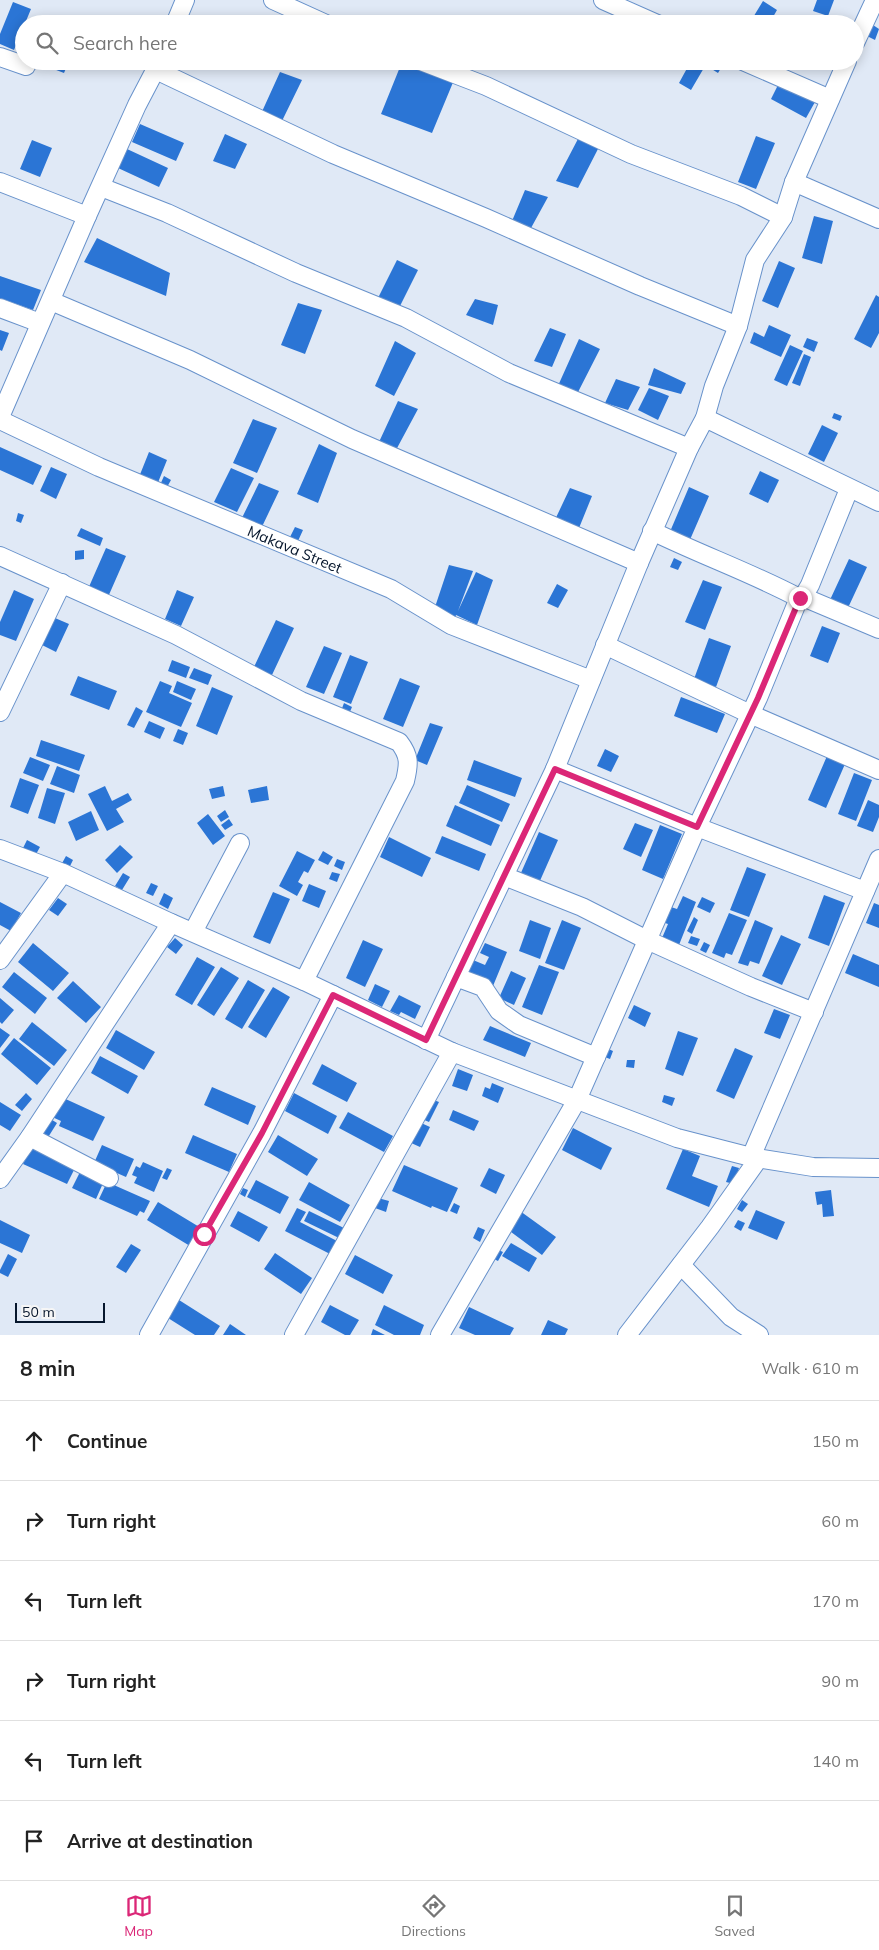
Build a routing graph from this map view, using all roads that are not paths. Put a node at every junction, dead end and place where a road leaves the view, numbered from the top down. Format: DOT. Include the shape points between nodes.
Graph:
graph roads {
  1 [pos="185,0"];
  2 [pos="273,0"];
  3 [pos="603,0"];
  4 [pos="875,0"];
  5 [pos="179,15"];
  6 [pos="306,15"];
  7 [pos="637,15"];
  8 [pos="864,24"];
  9 [pos="0,57"];
  10 [pos="15,62"];
  11 [pos="155,70"];
  12 [pos="168,70"];
  13 [pos="444,70"];
  14 [pos="764,70"];
  15 [pos="843,70"];
  16 [pos="830,99"];
  17 [pos="0,182"];
  18 [pos="794,182"];
  19 [pos="101,187"];
  20 [pos="87,216"];
  21 [pos="783,217"];
  22 [pos="879,219"];
  23 [pos="51,301"];
  24 [pos="0,308"];
  25 [pos="40,323"];
  26 [pos="738,326"];
  27 [pos="0,418"];
  28 [pos="705,418"];
  29 [pos="689,448"];
  30 [pos="849,489"];
  31 [pos="879,502"];
  32 [pos="652,531"];
  33 [pos="0,556"];
  34 [pos="638,563"];
  35 [pos="62,584"];
  36 [pos="801,598"];
  37 [pos="879,630"];
  38 [pos="605,645"];
  39 [pos="591,680"];
  40 [pos="0,712"];
  41 [pos="750,714"];
  42 [pos="555,769"];
  43 [pos="879,770"];
  44 [pos="697,827"];
  45 [pos="240,843"];
  46 [pos="0,849"];
  47 [pos="879,859"];
  48 [pos="63,873"];
  49 [pos="504,876"];
  50 [pos="865,891"];
  51 [pos="171,923"];
  52 [pos="193,932"];
  53 [pos="647,940"];
  54 [pos="0,960"];
  55 [pos="456,977"];
  56 [pos="304,981"];
  57 [pos="333,995"];
  58 [pos="814,1012"];
  59 [pos="426,1040"];
  60 [pos="452,1052"];
  61 [pos="596,1057"];
  62 [pos="577,1100"];
  63 [pos="30,1136"];
  64 [pos="755,1158"];
  65 [pos="879,1168"];
  66 [pos="109,1178"];
  67 [pos="0,1179"];
  68 [pos="682,1265"];
  69 [pos="149,1335"];
  70 [pos="294,1335"];
  71 [pos="440,1335"];
  72 [pos="627,1335"];
  73 [pos="759,1335"];
  1 -- 5 [label="street"];
  2 -- 6 [label="street"];
  3 -- 7 [label="street"];
  4 -- 8 [label="street"];
  9 -- 10 [label="street"];
  11 -- 19 [label="street"];
  12 -- 26 [label="street" via="333,154"];
  13 -- 21 [label="street" via="486,86 630,154 741,196"];
  14 -- 16 [label="street"];
  15 -- 16 [label="street"];
  16 -- 18 [label="street"];
  17 -- 20 [label="street"];
  18 -- 21 [label="street"];
  18 -- 22 [label="street"];
  19 -- 20 [label="street"];
  19 -- 29 [label="street" via="406,318 509,373"];
  20 -- 23 [label="street"];
  21 -- 26 [label="street" via="755,260"];
  23 -- 25 [label="street"];
  23 -- 34 [label="street" via="190,360 352,439"];
  24 -- 25 [label="street"];
  25 -- 27 [label="street"];
  26 -- 28 [label="street"];
  27 -- 39 [label="street, Makava Street" via="100,467 391,589 451,625"];
  28 -- 29 [label="street"];
  28 -- 30 [label="street"];
  29 -- 32 [label="street"];
  30 -- 31 [label="street"];
  30 -- 36 [label="street" via="810,585"];
  32 -- 34 [label="street"];
  32 -- 36 [label="street"];
  33 -- 35 [label="street"];
  34 -- 38 [label="street"];
  35 -- 40 [label="street"];
  35 -- 56 [label="street" via="176,635 301,700 399,742 405,749 410,762 405,781"];
  36 -- 37 [label="street"];
  36 -- 41 [label="street"];
  38 -- 39 [label="street"];
  38 -- 41 [label="street"];
  39 -- 42 [label="street"];
  41 -- 43 [label="street"];
  41 -- 44 [label="street"];
  42 -- 44 [label="street"];
  42 -- 49 [label="street"];
  44 -- 50 [label="street"];
  44 -- 53 [label="street"];
  45 -- 52 [label="street"];
  46 -- 48 [label="street"];
  47 -- 50 [label="street"];
  48 -- 51 [label="street"];
  48 -- 54 [label="street"];
  49 -- 53 [label="street" via="582,907"];
  49 -- 55 [label="street"];
  50 -- 58 [label="street"];
  51 -- 52 [label="street"];
  51 -- 63 [label="street"];
  52 -- 56 [label="street"];
  53 -- 58 [label="street"];
  53 -- 61 [label="street"];
  55 -- 59 [label="street"];
  55 -- 61 [label="street" via="483,987 499,1011 519,1024"];
  56 -- 57 [label="street"];
  57 -- 59 [label="street"];
  57 -- 69 [label="street" via="262,1133"];
  58 -- 64 [label="street"];
  59 -- 60 [label="street"];
  60 -- 62 [label="street"];
  60 -- 70 [label="street"];
  61 -- 62 [label="street"];
  62 -- 64 [label="street" via="677,1138"];
  62 -- 71 [label="street"];
  63 -- 66 [label="street"];
  63 -- 67 [label="street"];
  64 -- 65 [label="street" via="813,1167"];
  64 -- 68 [label="street"];
  68 -- 72 [label="street"];
  68 -- 73 [label="street" via="731,1317"];
}
